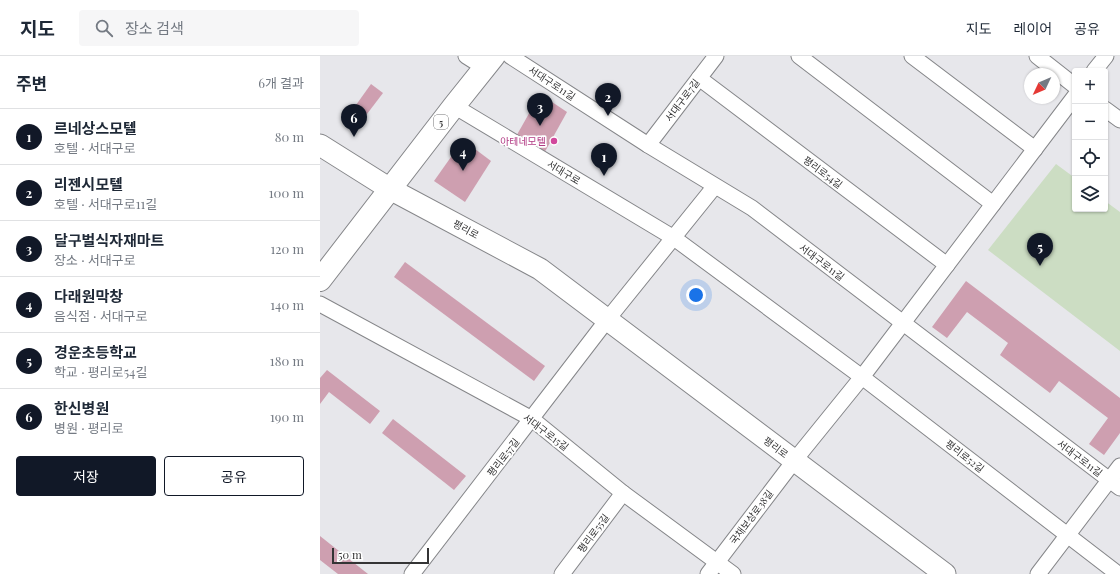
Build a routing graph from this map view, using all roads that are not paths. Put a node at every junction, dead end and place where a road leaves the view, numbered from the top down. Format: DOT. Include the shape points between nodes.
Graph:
graph roads {
  1 [pos="466,56"];
  2 [pos="510,56"];
  3 [pos="716,56"];
  4 [pos="799,56"];
  5 [pos="912,56"];
  6 [pos="1037,56"];
  7 [pos="1106,56"];
  8 [pos="490,62"];
  9 [pos="1096,68"];
  10 [pos="699,78"];
  11 [pos="1072,84"];
  12 [pos="1072,100"];
  13 [pos="454,106"];
  14 [pos="1108,111"];
  15 [pos="1120,120"];
  16 [pos="320,145"];
  17 [pos="648,145"];
  18 [pos="1035,149"];
  19 [pos="715,186"];
  20 [pos="390,189"];
  21 [pos="994,204"];
  22 [pos="674,238"];
  23 [pos="947,266"];
  24 [pos="320,280"];
  25 [pos="320,304"];
  26 [pos="607,320"];
  27 [pos="903,323"];
  28 [pos="862,377"];
  29 [pos="532,419"];
  30 [pos="794,460"];
  31 [pos="1120,466"];
  32 [pos="1115,484"];
  33 [pos="623,493"];
  34 [pos="1068,535"];
  35 [pos="718,562"];
  36 [pos="412,574"];
  37 [pos="562,574"];
  38 [pos="708,574"];
  39 [pos="733,574"];
  40 [pos="945,574"];
  41 [pos="1038,574"];
  42 [pos="1118,574"];
  1 -- 8 [label="street"];
  2 -- 17 [label="street, 서대구로11길"];
  3 -- 10 [label="street, 서대구로7길"];
  4 -- 21 [label="street"];
  5 -- 18 [label="street"];
  6 -- 11 [label="street"];
  7 -- 9 [label="street"];
  8 -- 13 [label="main road, 5"];
  10 -- 17 [label="street, 서대구로7길"];
  10 -- 23 [label="street, 평리로54길"];
  12 -- 18 [label="street"];
  13 -- 20 [label="main road, 5"];
  13 -- 22 [label="street, 서대구로"];
  14 -- 15 [label="street"];
  16 -- 20 [label="main road, 평리로"];
  17 -- 19 [label="street, 서대구로11길"];
  18 -- 21 [label="street"];
  19 -- 22 [label="street"];
  19 -- 27 [label="street, 서대구로11길" via="752,208"];
  20 -- 24 [label="main road, 5"];
  20 -- 26 [label="main road, 평리로" via="540,269"];
  21 -- 23 [label="street"];
  22 -- 26 [label="street"];
  22 -- 28 [label="street"];
  23 -- 27 [label="street"];
  25 -- 29 [label="street, 서대구로15길"];
  26 -- 29 [label="street, 평리로57길"];
  26 -- 30 [label="main road, 평리로"];
  27 -- 28 [label="street"];
  27 -- 32 [label="street, 서대구로11길"];
  28 -- 30 [label="street"];
  28 -- 34 [label="street, 평리로52길"];
  29 -- 33 [label="street, 서대구로15길"];
  29 -- 36 [label="street, 평리로57길"];
  30 -- 35 [label="street, 국채보상로38길"];
  30 -- 40 [label="main road, 평리로"];
  31 -- 32 [label="street"];
  32 -- 34 [label="street"];
  33 -- 35 [label="street, 서대구로15길"];
  33 -- 37 [label="street, 평리로55길"];
  34 -- 41 [label="street"];
  34 -- 42 [label="street, 평리로52길"];
  35 -- 38 [label="street, 국채보상로38길"];
  35 -- 39 [label="street, 서대구로15길"];
}
